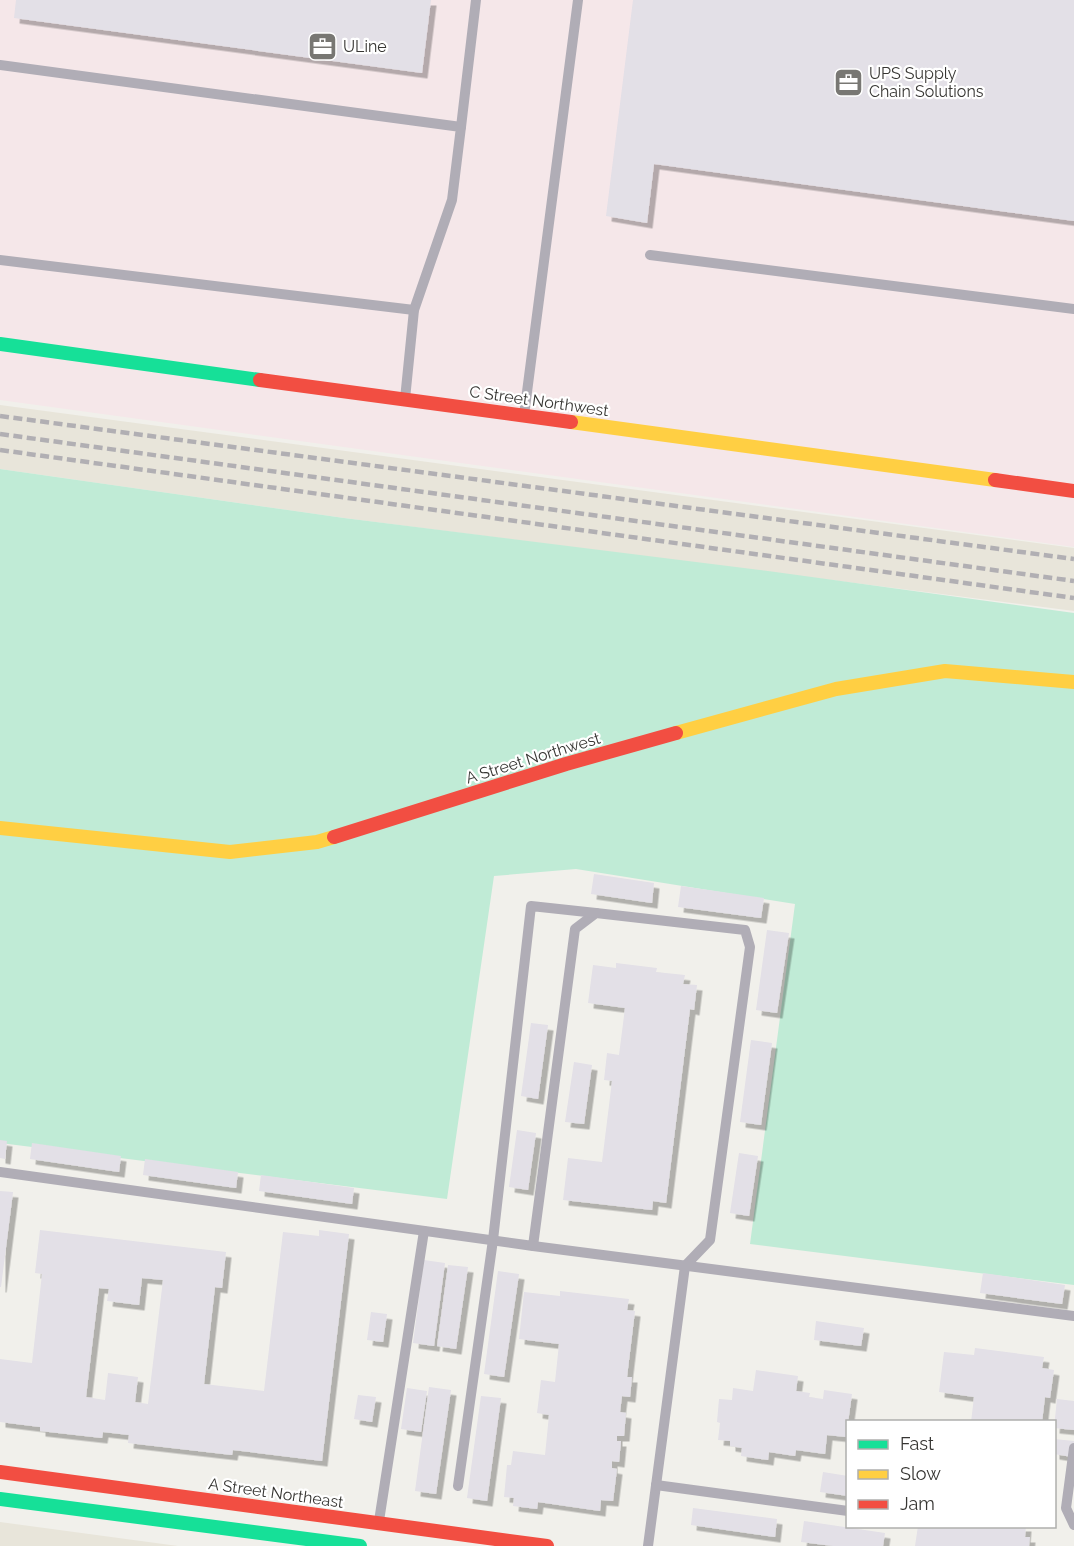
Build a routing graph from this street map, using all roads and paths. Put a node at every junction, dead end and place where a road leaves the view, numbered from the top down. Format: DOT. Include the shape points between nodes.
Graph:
graph roads {
  1 [pos="476,0"];
  2 [pos="578,0"];
  3 [pos="0,66"];
  4 [pos="460,127"];
  5 [pos="650,255"];
  6 [pos="0,260"];
  7 [pos="1074,309"];
  8 [pos="414,310"];
  9 [pos="0,344"];
  10 [pos="405,399"];
  11 [pos="524,416"];
  12 [pos="1074,492"];
  13 [pos="1074,682"];
  14 [pos="0,828"];
  15 [pos="596,913"];
  16 [pos="0,1172"];
  17 [pos="424,1231"];
  18 [pos="493,1240"];
  19 [pos="533,1246"];
  20 [pos="685,1266"];
  21 [pos="1074,1317"];
  22 [pos="1074,1448"];
  23 [pos="0,1472"];
  24 [pos="656,1485"];
  25 [pos="458,1486"];
  26 [pos="0,1500"];
  27 [pos="846,1511"];
  28 [pos="378,1523"];
  29 [pos="1074,1525"];
  30 [pos="311,1531"];
  31 [pos="360,1546"];
  32 [pos="547,1546"];
  33 [pos="648,1546"];
  1 -- 4 [label="lane"];
  2 -- 11 [label="lane"];
  3 -- 4 [label="lane"];
  4 -- 8 [label="lane" via="452,200"];
  5 -- 7 [label="lane"];
  6 -- 8 [label="lane"];
  8 -- 10 [label="lane"];
  9 -- 10 [label="street, C Street Northwest"];
  10 -- 11 [label="street, C Street Northwest"];
  11 -- 12 [label="street, C Street Northwest"];
  13 -- 14 [label="street, A Street Northwest" via="945,671 836,689 566,764 317,842 231,852"];
  15 -- 18 [label="lane" via="531,906"];
  15 -- 19 [label="lane" via="575,929"];
  15 -- 20 [label="lane" via="745,930 750,947 710,1240"];
  16 -- 17 [label="lane"];
  17 -- 18 [label="lane"];
  17 -- 28 [label="lane"];
  18 -- 19 [label="lane"];
  18 -- 25 [label="lane"];
  19 -- 20 [label="lane"];
  20 -- 21 [label="lane"];
  20 -- 24 [label="lane"];
  22 -- 29 [label="lane" via="1066,1508"];
  23 -- 30 [label="street, A Street Northeast"];
  24 -- 27 [label="lane"];
  24 -- 33 [label="lane"];
  26 -- 30 [label="street, A Street Northeast"];
  28 -- 30 [label="street, A Street Northeast"];
  28 -- 32 [label="street, A Street Northeast"];
  30 -- 31 [label="street, A Street Northeast"];
}
